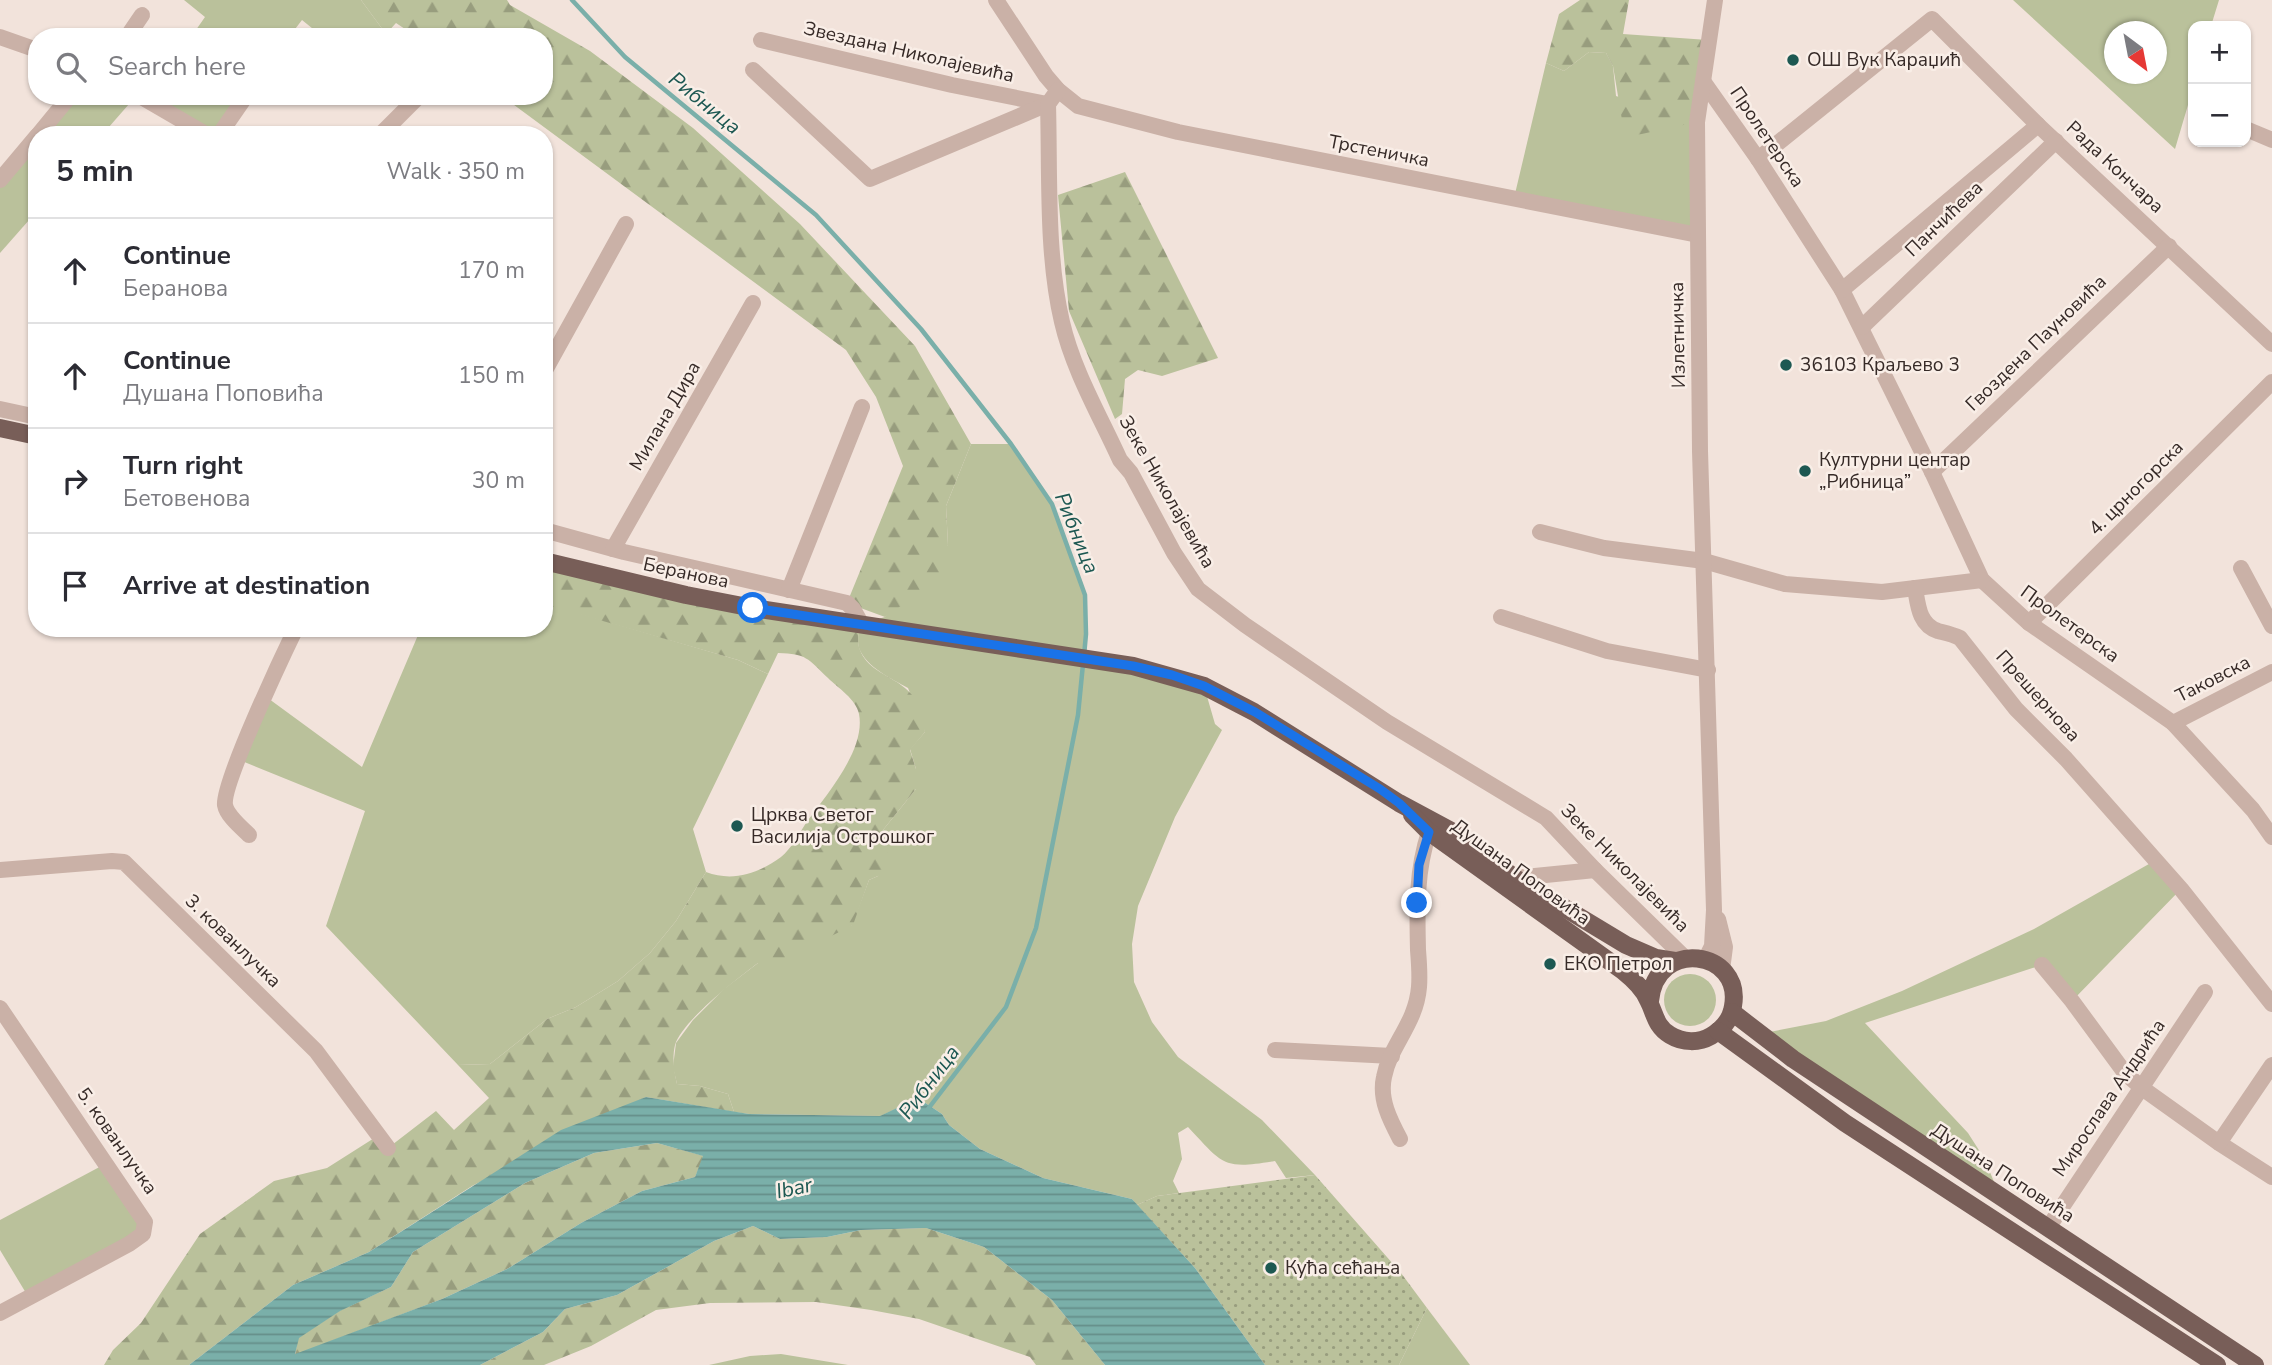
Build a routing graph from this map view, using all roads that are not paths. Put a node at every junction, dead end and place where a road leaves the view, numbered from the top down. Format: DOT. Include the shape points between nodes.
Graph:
graph roads {
  1 [pos="996,0"];
  2 [pos="1715,0"];
  3 [pos="142,15"];
  4 [pos="133,28"];
  5 [pos="0,37"];
  6 [pos="761,40"];
  7 [pos="28,47"];
  8 [pos="753,70"];
  9 [pos="1703,80"];
  10 [pos="1058,90"];
  11 [pos="1048,104"];
  12 [pos="62,105"];
  13 [pos="155,105"];
  14 [pos="240,105"];
  15 [pos="410,105"];
  16 [pos="1078,106"];
  17 [pos="2039,125"];
  18 [pos="45,126"];
  19 [pos="192,126"];
  20 [pos="225,126"];
  21 [pos="389,126"];
  22 [pos="2251,131"];
  23 [pos="2270,134"];
  24 [pos="2056,141"];
  25 [pos="28,146"];
  26 [pos="1758,159"];
  27 [pos="0,180"];
  28 [pos="626,224"];
  29 [pos="1698,236"];
  30 [pos="2169,246"];
  31 [pos="1842,290"];
  32 [pos="753,303"];
  33 [pos="1862,327"];
  34 [pos="2272,344"];
  35 [pos="553,356"];
  36 [pos="2272,382"];
  37 [pos="862,407"];
  38 [pos="0,410"];
  39 [pos="28,415"];
  40 [pos="0,428"];
  41 [pos="28,434"];
  42 [pos="1932,471"];
  43 [pos="1540,531"];
  44 [pos="553,532"];
  45 [pos="613,549"];
  46 [pos="1704,561"];
  47 [pos="553,563"];
  48 [pos="2241,568"];
  49 [pos="1982,580"];
  50 [pos="1915,588"];
  51 [pos="789,590"];
  52 [pos="1501,617"];
  53 [pos="2029,623"];
  54 [pos="862,625"];
  55 [pos="2272,626"];
  56 [pos="292,637"];
  57 [pos="1133,666"];
  58 [pos="1708,670"];
  59 [pos="2272,672"];
  60 [pos="2173,723"];
  61 [pos="1399,803"];
  62 [pos="1429,832"];
  63 [pos="248,835"];
  64 [pos="2272,837"];
  65 [pos="0,870"];
  66 [pos="1595,870"];
  67 [pos="1515,878"];
  68 [pos="1714,910"];
  69 [pos="1680,959"];
  70 [pos="1706,960"];
  71 [pos="2042,965"];
  72 [pos="1722,970"];
  73 [pos="2205,992"];
  74 [pos="1650,1001"];
  75 [pos="2272,1004"];
  76 [pos="0,1008"];
  77 [pos="1732,1012"];
  78 [pos="1718,1031"];
  79 [pos="1275,1050"];
  80 [pos="1392,1056"];
  81 [pos="2272,1065"];
  82 [pos="2142,1088"];
  83 [pos="1400,1139"];
  84 [pos="2219,1143"];
  85 [pos="388,1148"];
  86 [pos="2272,1177"];
  87 [pos="2048,1228"];
  88 [pos="0,1313"];
  89 [pos="2217,1365"];
  90 [pos="2255,1365"];
  1 -- 10 [label="street"];
  2 -- 9 [label="street, Излетничка"];
  3 -- 4 [label="street"];
  5 -- 7 [label="street"];
  6 -- 11 [label="street, Звездана Николајевића"];
  8 -- 11 [label="street, Звездана Николајевића" via="870,179"];
  9 -- 26 [label="street, Пролетерска"];
  9 -- 29 [label="street, Излетничка" via="1698,122"];
  10 -- 11 [label="street"];
  10 -- 16 [label="street, Трстеничка"];
  11 -- 16 [label="street, Звездана Николајевића"];
  11 -- 66 [label="street, Зеке Николајевића" via="1054,277 1062,324 1120,460 1198,589 1387,722 1546,818"];
  12 -- 18 [label="street"];
  13 -- 19 [label="street"];
  14 -- 20 [label="street"];
  15 -- 21 [label="street"];
  16 -- 29 [label="street, Трстеничка" via="1178,132"];
  17 -- 24 [label="street, Рада Кончара"];
  17 -- 26 [label="street, Рада Кончара" via="1932,19"];
  17 -- 31 [label="street, Панчићева"];
  22 -- 23 [label="street"];
  24 -- 30 [label="street, Рада Кончара"];
  24 -- 33 [label="street, Панчићева"];
  25 -- 27 [label="street"];
  26 -- 31 [label="street, Пролетерска"];
  28 -- 35 [label="street"];
  29 -- 46 [label="street, Излетничка"];
  30 -- 34 [label="street, Рада Кончара"];
  30 -- 42 [label="street, Гвоздена Пауновића"];
  31 -- 33 [label="street, Пролетерска"];
  32 -- 45 [label="street, Милана Дира"];
  33 -- 42 [label="street, Пролетерска"];
  36 -- 53 [label="street, 4. црногорска"];
  37 -- 51 [label="street"];
  38 -- 39 [label="street"];
  40 -- 41 [label="main road"];
  42 -- 49 [label="street, Пролетерска"];
  43 -- 46 [label="street" via="1604,548"];
  44 -- 45 [label="street, Беранова"];
  45 -- 51 [label="street, Беранова"];
  46 -- 50 [label="street" via="1785,584 1882,592"];
  46 -- 58 [label="street, Излетничка"];
  47 -- 54 [label="main road, Беранова" via="686,595"];
  48 -- 55 [label="street"];
  49 -- 50 [label="street"];
  49 -- 53 [label="street, Пролетерска"];
  50 -- 75 [label="street, Прешернова" via="1922,619 1929,627 1960,638 2016,709 2189,898"];
  51 -- 54 [label="street, Беранова" via="847,603"];
  52 -- 58 [label="street" via="1607,651"];
  53 -- 60 [label="street, Пролетерска"];
  54 -- 57 [label="main road, Беранова"];
  56 -- 63 [label="street" via="225,801 226,810"];
  57 -- 61 [label="main road, Душана Поповића" via="1204,686"];
  58 -- 68 [label="street, Излетничка"];
  59 -- 60 [label="street, Таковска"];
  60 -- 64 [label="street, Пролетерска"];
  61 -- 62 [label="main road, Душана Поповића"];
  61 -- 67 [label="main road, Душана Поповића" via="1453,832"];
  62 -- 74 [label="main road, Душана Поповића" via="1623,971"];
  62 -- 80 [label="street" via="1419,865 1419,987 1414,1014"];
  65 -- 85 [label="street, 3. кованлучка" via="124,862 316,1052"];
  66 -- 67 [label="street"];
  66 -- 69 [label="street, Зеке Николајевића"];
  67 -- 69 [label="main road, Душана Поповића" via="1643,954"];
  68 -- 70 [label="street, Излетничка" via="1712,946"];
  68 -- 72 [label="street, Излетничка" via="1724,938"];
  69 -- 70 [label="main road"];
  69 -- 74 [label="main road" via="1656,977"];
  70 -- 72 [label="main road"];
  71 -- 82 [label="street"];
  72 -- 77 [label="main road" via="1733,990"];
  73 -- 82 [label="street, Мирослава Андрића"];
  74 -- 78 [label="main road" via="1652,1014 1669,1035 1694,1041"];
  76 -- 88 [label="street, 5. кованлучка" via="145,1222 138,1239"];
  77 -- 78 [label="main road"];
  77 -- 87 [label="main road, Душана Поповића" via="1793,1059"];
  78 -- 89 [label="main road" via="1846,1123"];
  79 -- 80 [label="street"];
  80 -- 83 [label="street" via="1384,1078 1384,1102"];
  81 -- 84 [label="street"];
  82 -- 84 [label="street"];
  82 -- 87 [label="street, Мирослава Андрића"];
  84 -- 86 [label="street"];
  87 -- 90 [label="main road, Душана Поповића"];
}
